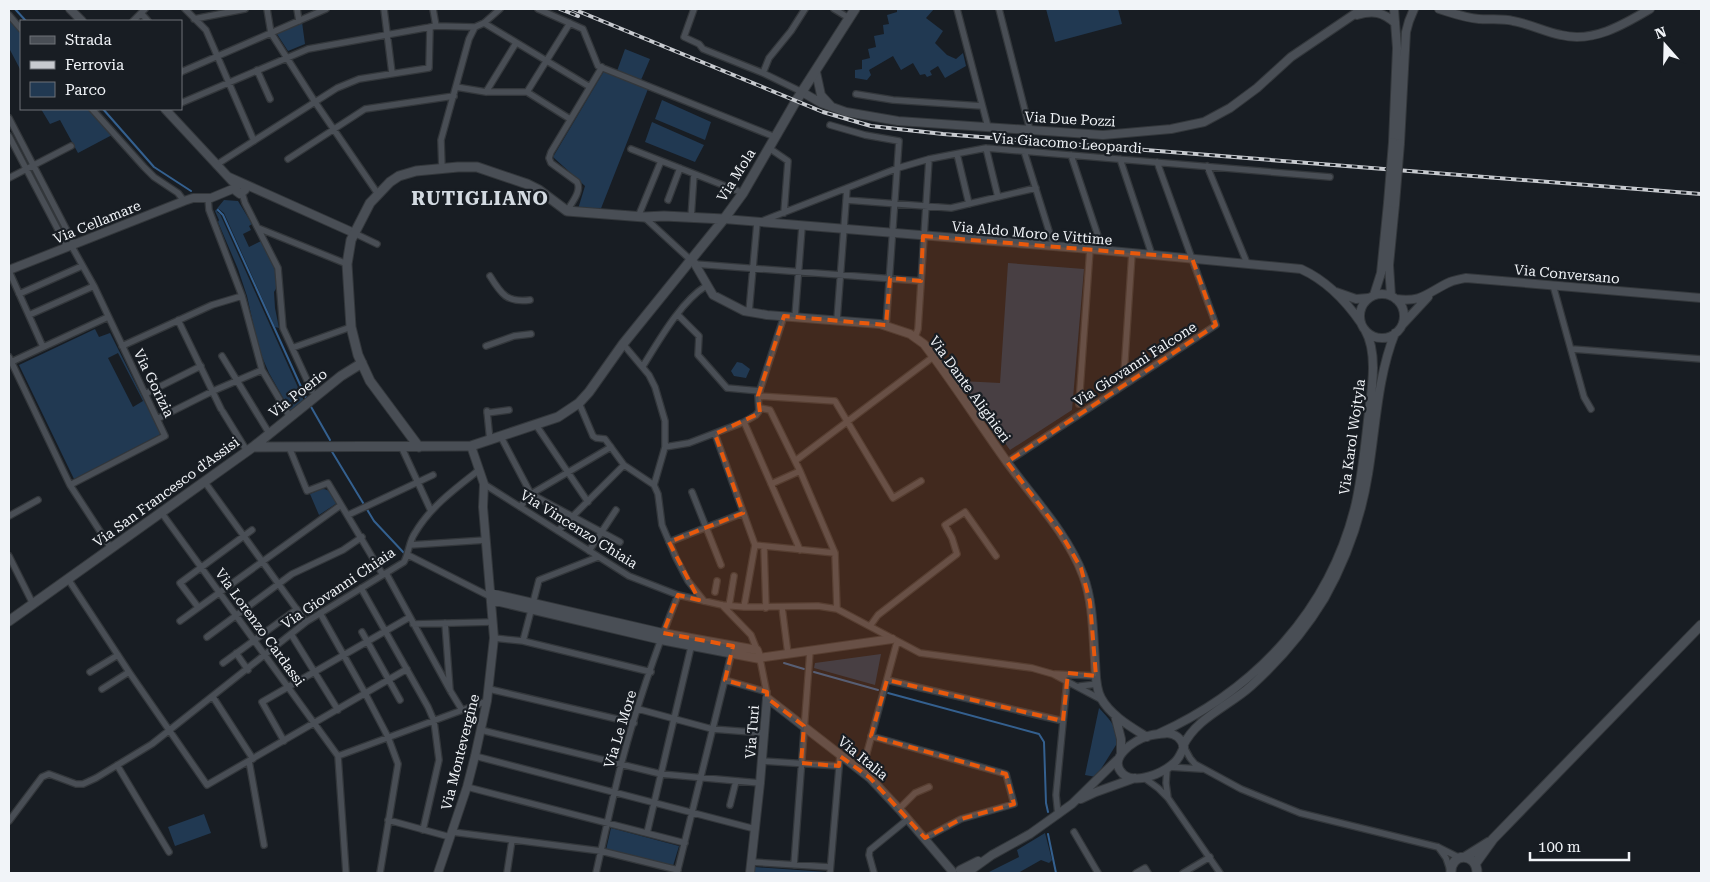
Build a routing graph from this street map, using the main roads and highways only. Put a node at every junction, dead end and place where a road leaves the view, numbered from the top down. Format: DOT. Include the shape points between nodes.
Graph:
graph roads {
  1 [pos="854,9"];
  2 [pos="724,219"];
  3 [pos="362,363"];
  4 [pos="536,425"];
  5 [pos="418,447"];
  6 [pos="250,449"];
  7 [pos="9,620"];
  8 [pos="1701,625"];
  9 [pos="1493,839"];
  10 [pos="1463,857"];
  11 [pos="1478,870"];
  12 [pos="1450,872"];
  1 -- 2 [label="main road, Via Mola"];
  2 -- 3 [label="main road" via="567,211 539,190 492,171 466,166 399,176 370,203 354,233 347,264 351,327"];
  2 -- 4 [label="main road, Via Mola" via="579,403 558,417"];
  3 -- 5 [label="main road" via="370,381"];
  3 -- 6 [label="main road, Via Poerio"];
  4 -- 5 [label="main road, Via San Francesco d'Assisi" via="471,446"];
  5 -- 6 [label="main road, Via San Francesco d'Assisi"];
  6 -- 7 [label="main road, Via San Francesco d'Assisi"];
  8 -- 9 [label="main road"];
  9 -- 10 [label="main road"];
  9 -- 11 [label="main road"];
  10 -- 11 [label="main road" via="1473,860"];
  10 -- 12 [label="main road" via="1453,862"];
}
